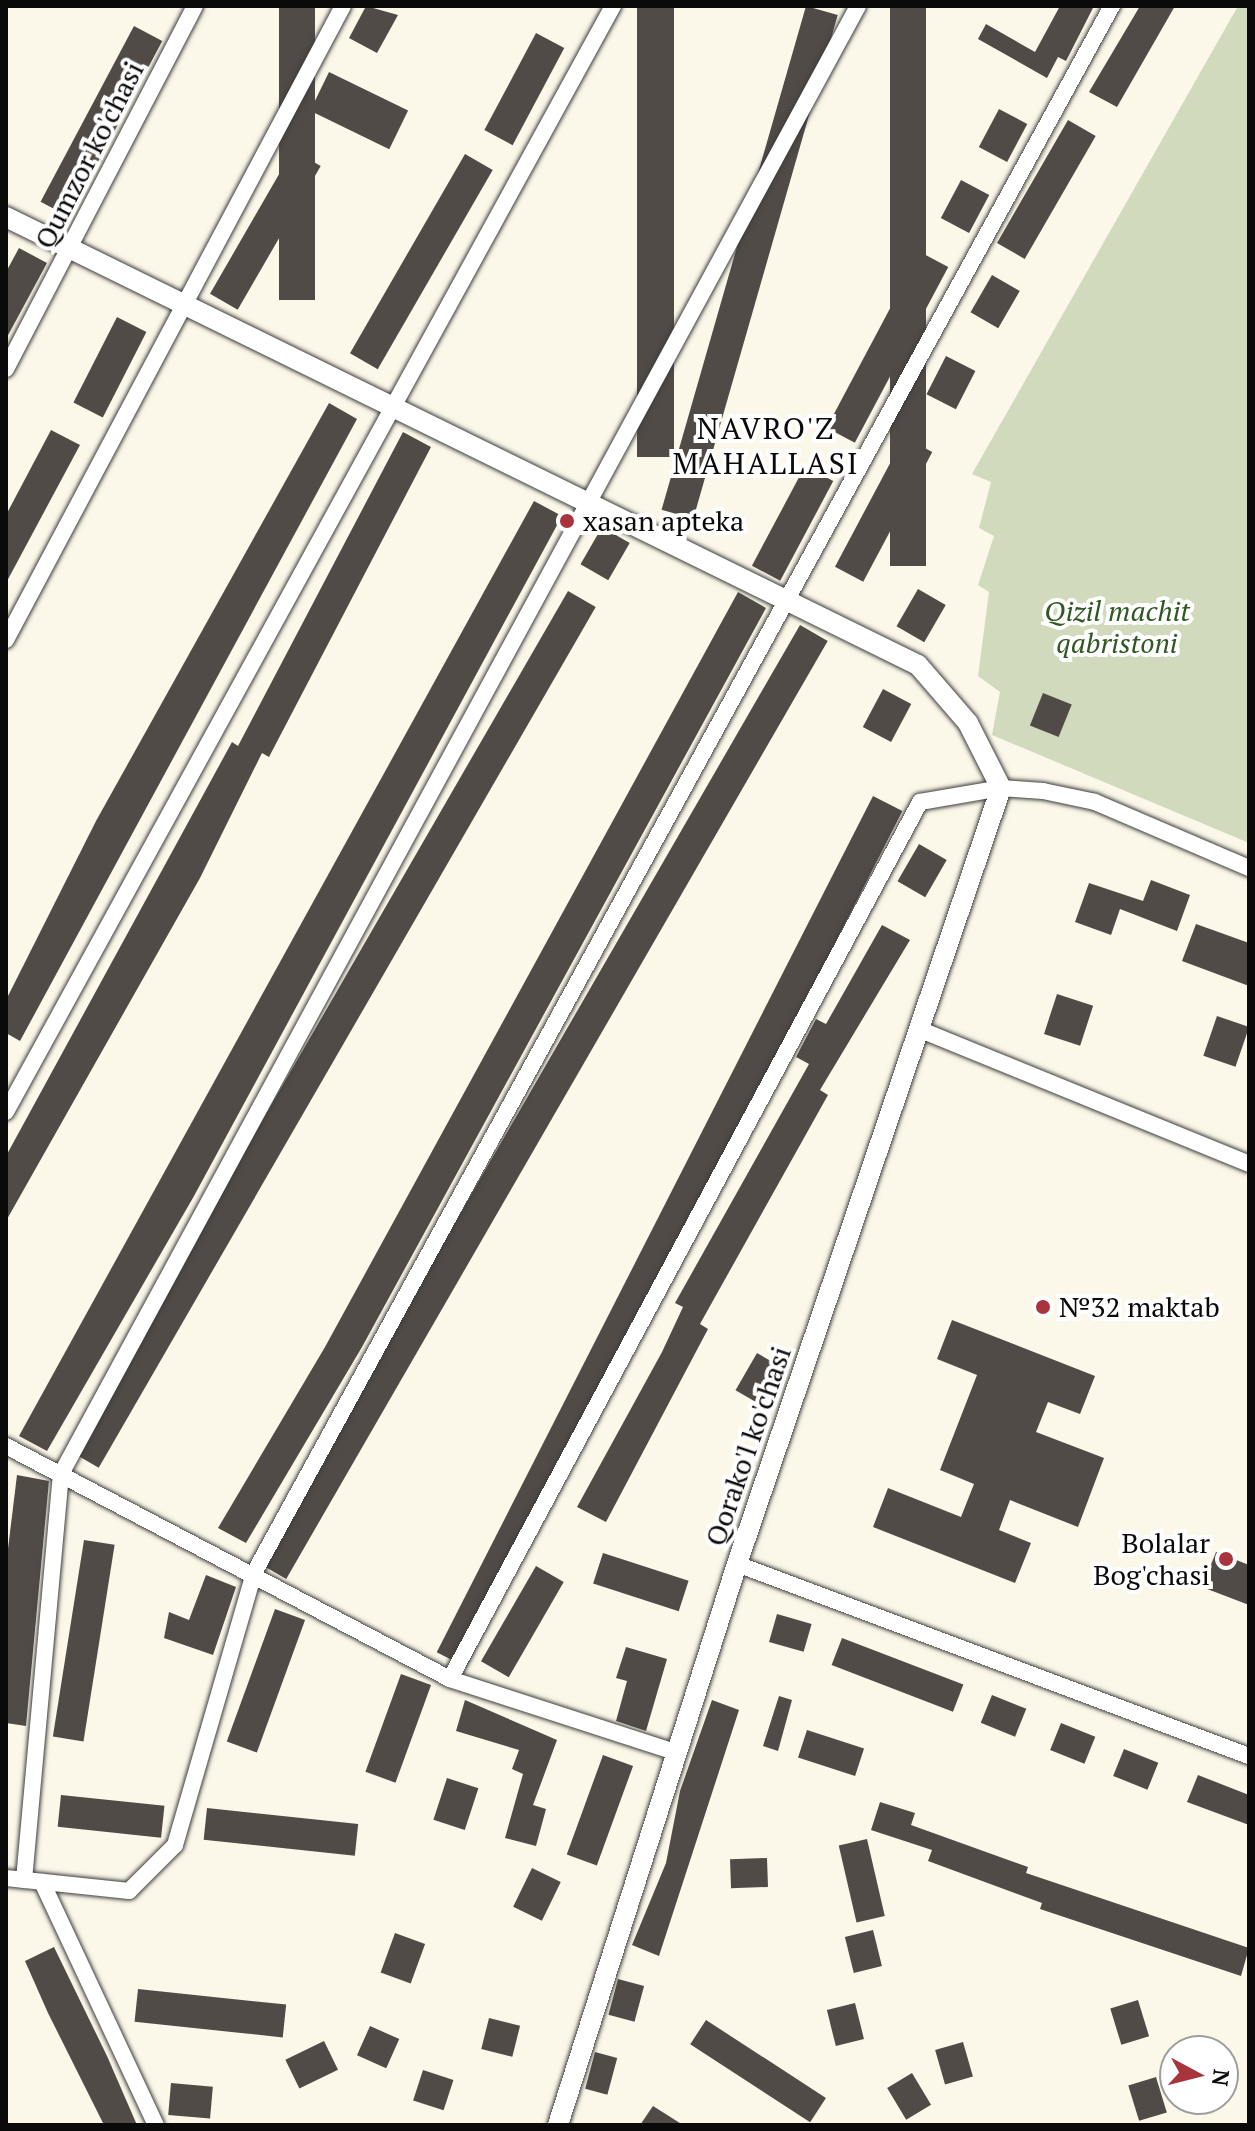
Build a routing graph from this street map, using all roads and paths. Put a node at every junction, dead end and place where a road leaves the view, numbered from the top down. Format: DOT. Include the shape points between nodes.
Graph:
graph roads {
  1 [pos="195,6"];
  2 [pos="343,6"];
  3 [pos="613,6"];
  4 [pos="858,6"];
  5 [pos="1112,6"];
  6 [pos="6,217"];
  7 [pos="70,248"];
  8 [pos="186,304"];
  9 [pos="6,369"];
  10 [pos="392,405"];
  11 [pos="590,501"];
  12 [pos="793,600"];
  13 [pos="6,640"];
  14 [pos="1001,788"];
  15 [pos="1249,868"];
  16 [pos="921,1030"];
  17 [pos="6,1112"];
  18 [pos="1249,1164"];
  19 [pos="6,1446"];
  20 [pos="61,1474"];
  21 [pos="737,1564"];
  22 [pos="254,1573"];
  23 [pos="450,1679"];
  24 [pos="675,1752"];
  25 [pos="1249,1756"];
  26 [pos="6,1878"];
  27 [pos="24,1880"];
  28 [pos="42,1882"];
  29 [pos="156,2125"];
  30 [pos="558,2125"];
  1 -- 7 [label="street, Qumzor ko'chasi"];
  2 -- 8 [label="street"];
  3 -- 10 [label="street"];
  4 -- 11 [label="street"];
  5 -- 12 [label="street"];
  6 -- 7 [label="street"];
  7 -- 8 [label="street"];
  7 -- 9 [label="street, Qumzor ko'chasi"];
  8 -- 10 [label="street"];
  8 -- 13 [label="street"];
  10 -- 11 [label="street"];
  10 -- 17 [label="street"];
  11 -- 12 [label="street"];
  11 -- 20 [label="street"];
  12 -- 14 [label="street" via="918,665 968,723"];
  12 -- 22 [label="street"];
  14 -- 15 [label="street" via="1095,802"];
  14 -- 16 [label="street, Qorako'l ko'chasi"];
  14 -- 23 [label="street" via="920,802"];
  16 -- 18 [label="street"];
  16 -- 21 [label="street, Qorako'l ko'chasi"];
  19 -- 20 [label="street"];
  20 -- 22 [label="street"];
  20 -- 27 [label="street"];
  21 -- 24 [label="street, Qorako'l ko'chasi"];
  21 -- 25 [label="street"];
  22 -- 23 [label="street"];
  22 -- 28 [label="street" via="175,1845 129,1891"];
  23 -- 24 [label="street"];
  24 -- 30 [label="street, Qorako'l ko'chasi"];
  26 -- 27 [label="street"];
  27 -- 28 [label="street"];
  28 -- 29 [label="street"];
}
